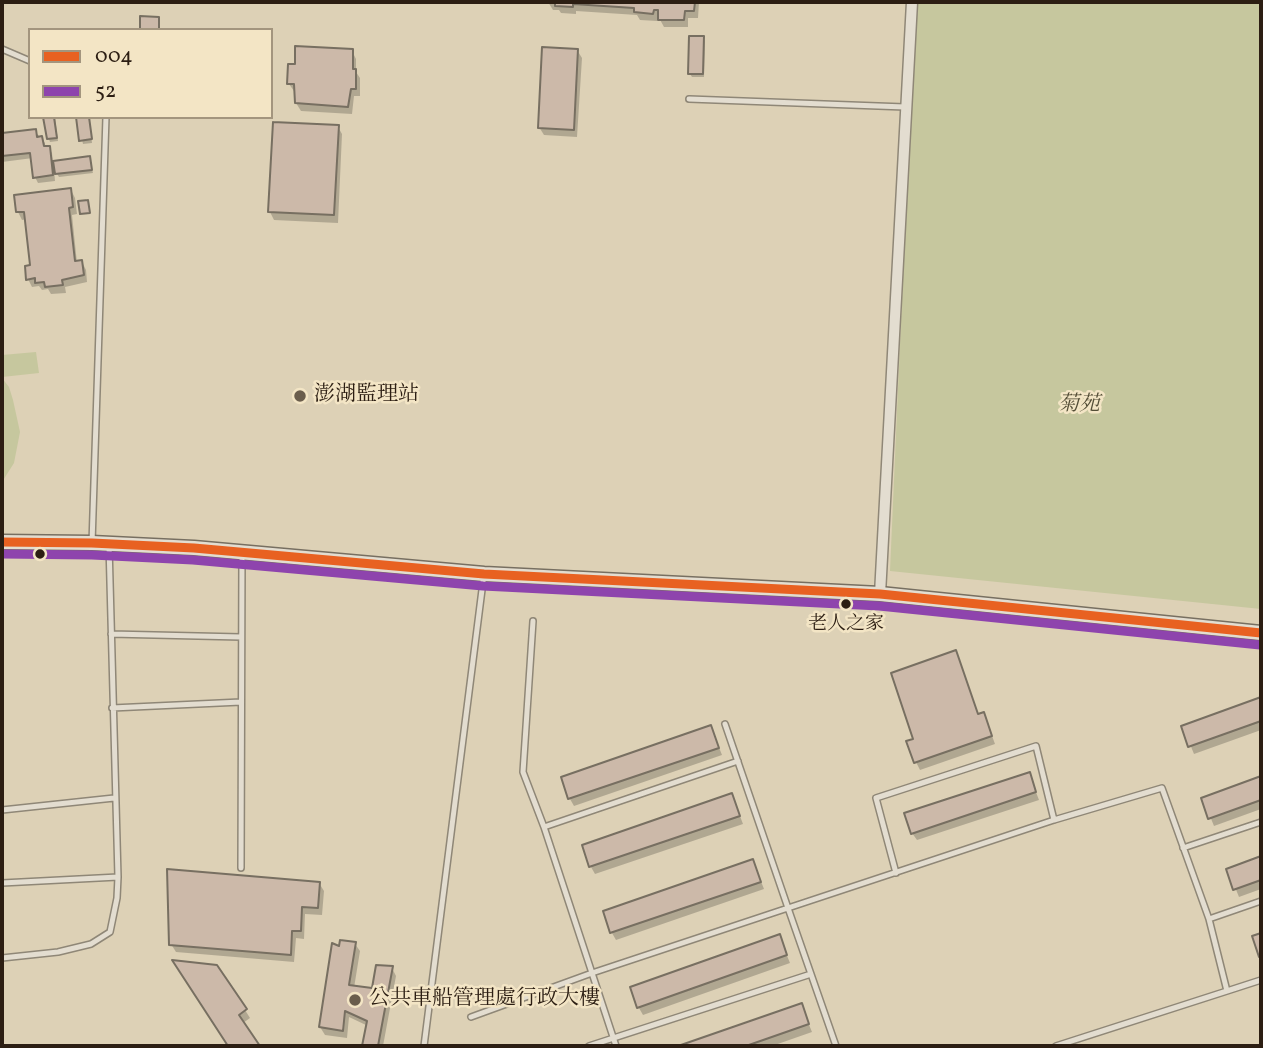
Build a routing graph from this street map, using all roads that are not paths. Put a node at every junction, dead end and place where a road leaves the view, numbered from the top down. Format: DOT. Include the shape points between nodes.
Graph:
graph roads {
  1 [pos="912,2"];
  2 [pos="2,48"];
  3 [pos="28,60"];
  4 [pos="689,99"];
  5 [pos="905,107"];
  6 [pos="106,119"];
  7 [pos="2,542"];
  8 [pos="92,543"];
  9 [pos="108,544"];
  10 [pos="242,552"];
  11 [pos="484,574"];
  12 [pos="880,594"];
  13 [pos="533,621"];
  14 [pos="1261,633"];
  15 [pos="111,634"];
  16 [pos="241,637"];
  17 [pos="241,702"];
  18 [pos="112,708"];
  19 [pos="726,724"];
  20 [pos="738,761"];
  21 [pos="114,798"];
  22 [pos="2,810"];
  23 [pos="1054,820"];
  24 [pos="1261,822"];
  25 [pos="544,827"];
  26 [pos="1183,848"];
  27 [pos="241,869"];
  28 [pos="896,873"];
  29 [pos="118,877"];
  30 [pos="2,883"];
  31 [pos="1261,901"];
  32 [pos="789,908"];
  33 [pos="1209,919"];
  34 [pos="2,958"];
  35 [pos="592,973"];
  36 [pos="811,974"];
  37 [pos="1261,980"];
  38 [pos="1227,991"];
  39 [pos="471,1017"];
  40 [pos="613,1038"];
  41 [pos="424,1046"];
  42 [pos="589,1046"];
  43 [pos="616,1046"];
  44 [pos="835,1046"];
  45 [pos="1056,1046"];
  1 -- 5 [label="street"];
  2 -- 3 [label="lane"];
  4 -- 5 [label="lane"];
  5 -- 12 [label="street"];
  6 -- 8 [label="lane"];
  7 -- 8 [label="main road"];
  8 -- 9 [label="main road"];
  9 -- 10 [label="main road"];
  9 -- 15 [label="lane"];
  10 -- 11 [label="main road"];
  10 -- 16 [label="lane"];
  11 -- 12 [label="main road"];
  11 -- 41 [label="lane"];
  12 -- 14 [label="main road"];
  13 -- 25 [label="lane" via="523,772"];
  15 -- 16 [label="lane"];
  15 -- 18 [label="lane"];
  16 -- 17 [label="lane"];
  17 -- 18 [label="lane"];
  17 -- 27 [label="lane"];
  18 -- 21 [label="lane"];
  19 -- 20 [label="lane"];
  20 -- 25 [label="lane"];
  20 -- 32 [label="lane"];
  21 -- 22 [label="lane"];
  21 -- 29 [label="lane"];
  23 -- 26 [label="lane" via="1163,788"];
  23 -- 28 [label="lane"];
  23 -- 28 [label="lane" via="1035,746 876,798"];
  24 -- 26 [label="lane"];
  25 -- 35 [label="lane"];
  26 -- 33 [label="lane"];
  28 -- 32 [label="lane"];
  29 -- 30 [label="lane"];
  29 -- 34 [label="lane" via="110,932 91,944 58,952"];
  31 -- 33 [label="lane"];
  32 -- 35 [label="lane"];
  32 -- 36 [label="lane"];
  33 -- 38 [label="lane"];
  35 -- 39 [label="lane"];
  35 -- 40 [label="lane"];
  36 -- 40 [label="lane"];
  36 -- 44 [label="lane"];
  37 -- 38 [label="lane"];
  38 -- 45 [label="lane"];
  40 -- 42 [label="lane"];
  40 -- 43 [label="lane"];
}
